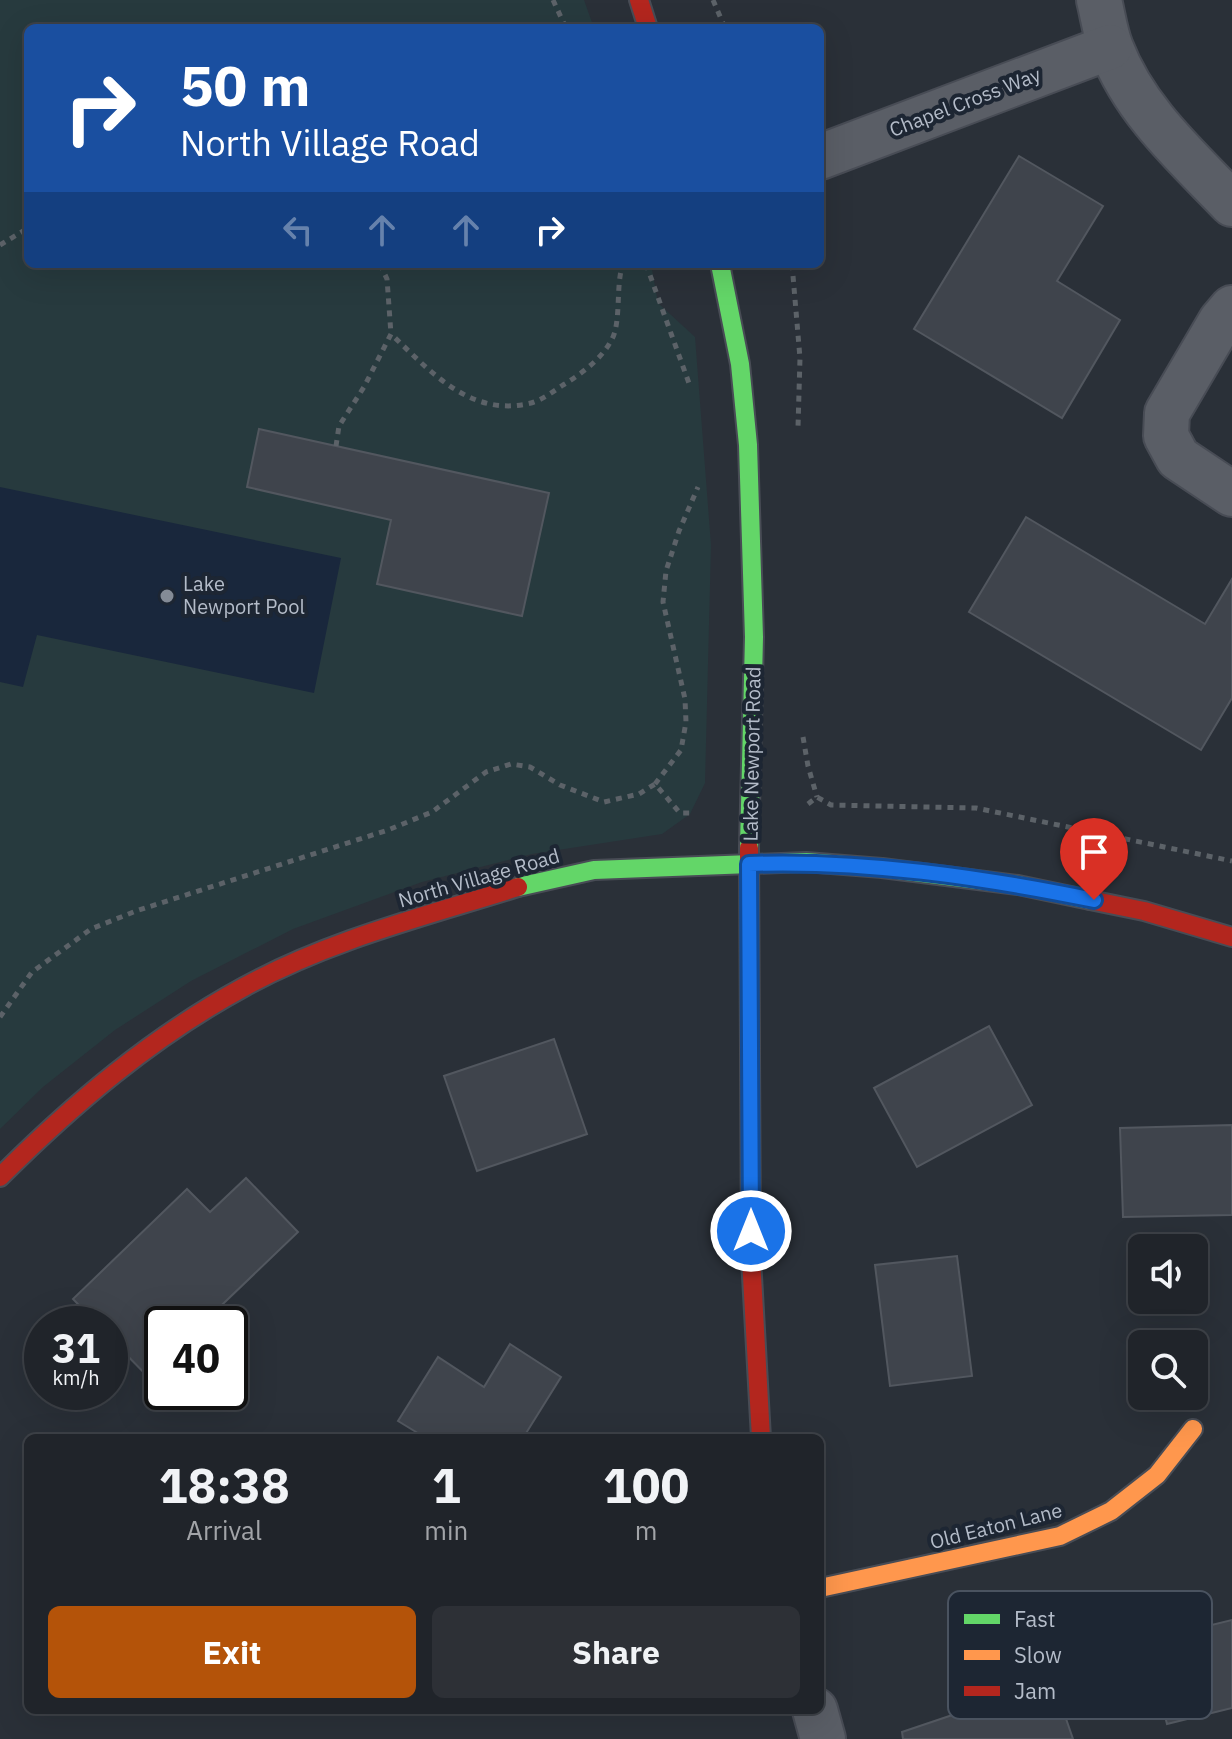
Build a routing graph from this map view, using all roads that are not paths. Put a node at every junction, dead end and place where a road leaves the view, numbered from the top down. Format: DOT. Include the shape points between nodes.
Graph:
graph roads {
  1 [pos="639,0"];
  2 [pos="1099,0"];
  3 [pos="647,24"];
  4 [pos="1110,47"];
  5 [pos="824,155"];
  6 [pos="1232,204"];
  7 [pos="721,268"];
  8 [pos="1232,308"];
  9 [pos="1232,494"];
  10 [pos="749,864"];
  11 [pos="1232,937"];
  12 [pos="0,1177"];
  13 [pos="1193,1429"];
  14 [pos="761,1434"];
  15 [pos="824,1587"];
  16 [pos="816,1714"];
  17 [pos="823,1739"];
  1 -- 3 [label="street"];
  2 -- 4 [label="street"];
  4 -- 5 [label="street, Chapel Cross Way"];
  4 -- 6 [label="street" via="1153,122"];
  7 -- 10 [label="street, Lake Newport Road" via="740,364 748,445 754,637"];
  8 -- 9 [label="street" via="1167,413 1166,436 1178,458"];
  10 -- 11 [label="street, North Village Road" via="806,862 1018,885 1144,911"];
  10 -- 12 [label="street, North Village Road" via="594,870 536,881 346,941 245,986 150,1045 56,1121"];
  10 -- 14 [label="street, Lake Newport Road" via="751,1258"];
  13 -- 15 [label="street, Old Eaton Lane" via="1157,1475 1111,1511 1060,1536"];
  16 -- 17 [label="street"];
}
